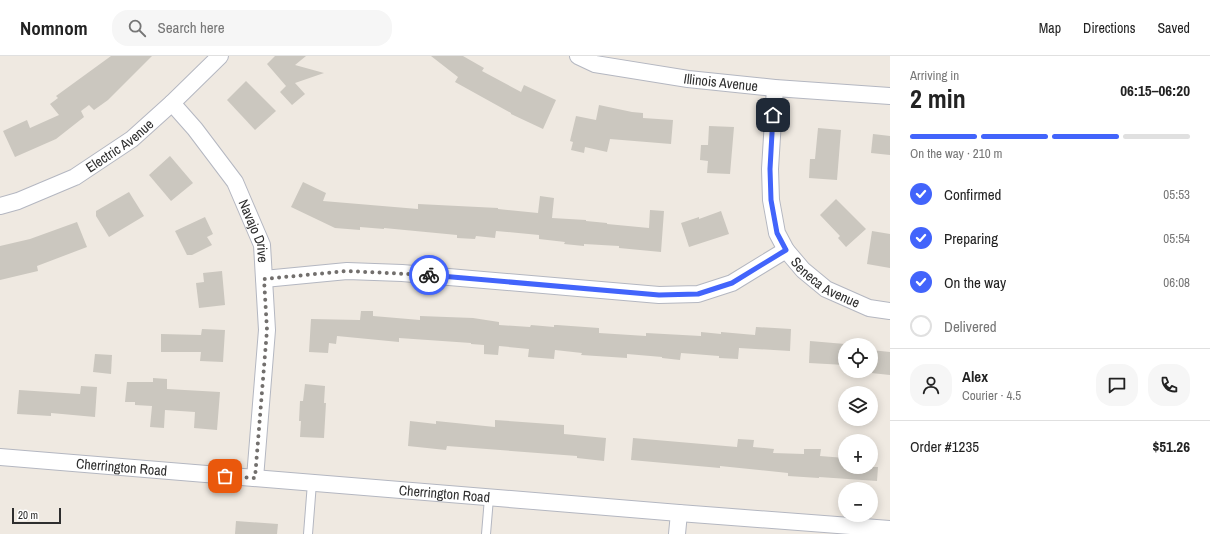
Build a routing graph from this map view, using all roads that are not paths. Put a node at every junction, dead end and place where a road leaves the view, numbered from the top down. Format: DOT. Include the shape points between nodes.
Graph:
graph roads {
  1 [pos="220,56"];
  2 [pos="578,56"];
  3 [pos="775,88"];
  4 [pos="890,96"];
  5 [pos="172,103"];
  6 [pos="0,206"];
  7 [pos="786,250"];
  8 [pos="264,279"];
  9 [pos="890,311"];
  10 [pos="0,457"];
  11 [pos="255,478"];
  12 [pos="312,483"];
  13 [pos="490,498"];
  14 [pos="679,514"];
  15 [pos="890,529"];
  16 [pos="308,534"];
  17 [pos="486,534"];
  18 [pos="677,534"];
  1 -- 5 [label="street, Electric Avenue"];
  2 -- 3 [label="street, Illinois Avenue" via="595,64 688,79"];
  3 -- 4 [label="street, Illinois Avenue"];
  3 -- 7 [label="street, Seneca Avenue" via="770,169 771,200 777,233"];
  5 -- 6 [label="street, Electric Avenue" via="132,139 75,177"];
  5 -- 8 [label="street, Navajo Drive" via="235,182 262,245"];
  7 -- 8 [label="street" via="732,283 698,294 659,295 363,272"];
  7 -- 9 [label="street, Seneca Avenue" via="803,270 826,289 869,308"];
  8 -- 11 [label="street, Navajo Drive" via="267,330"];
  10 -- 11 [label="street, Cherrington Road"];
  11 -- 12 [label="street, Cherrington Road"];
  12 -- 13 [label="street, Cherrington Road"];
  12 -- 16 [label="lane"];
  13 -- 14 [label="street, Cherrington Road"];
  13 -- 17 [label="lane"];
  14 -- 15 [label="street, Cherrington Road"];
  14 -- 18 [label="street"];
}
